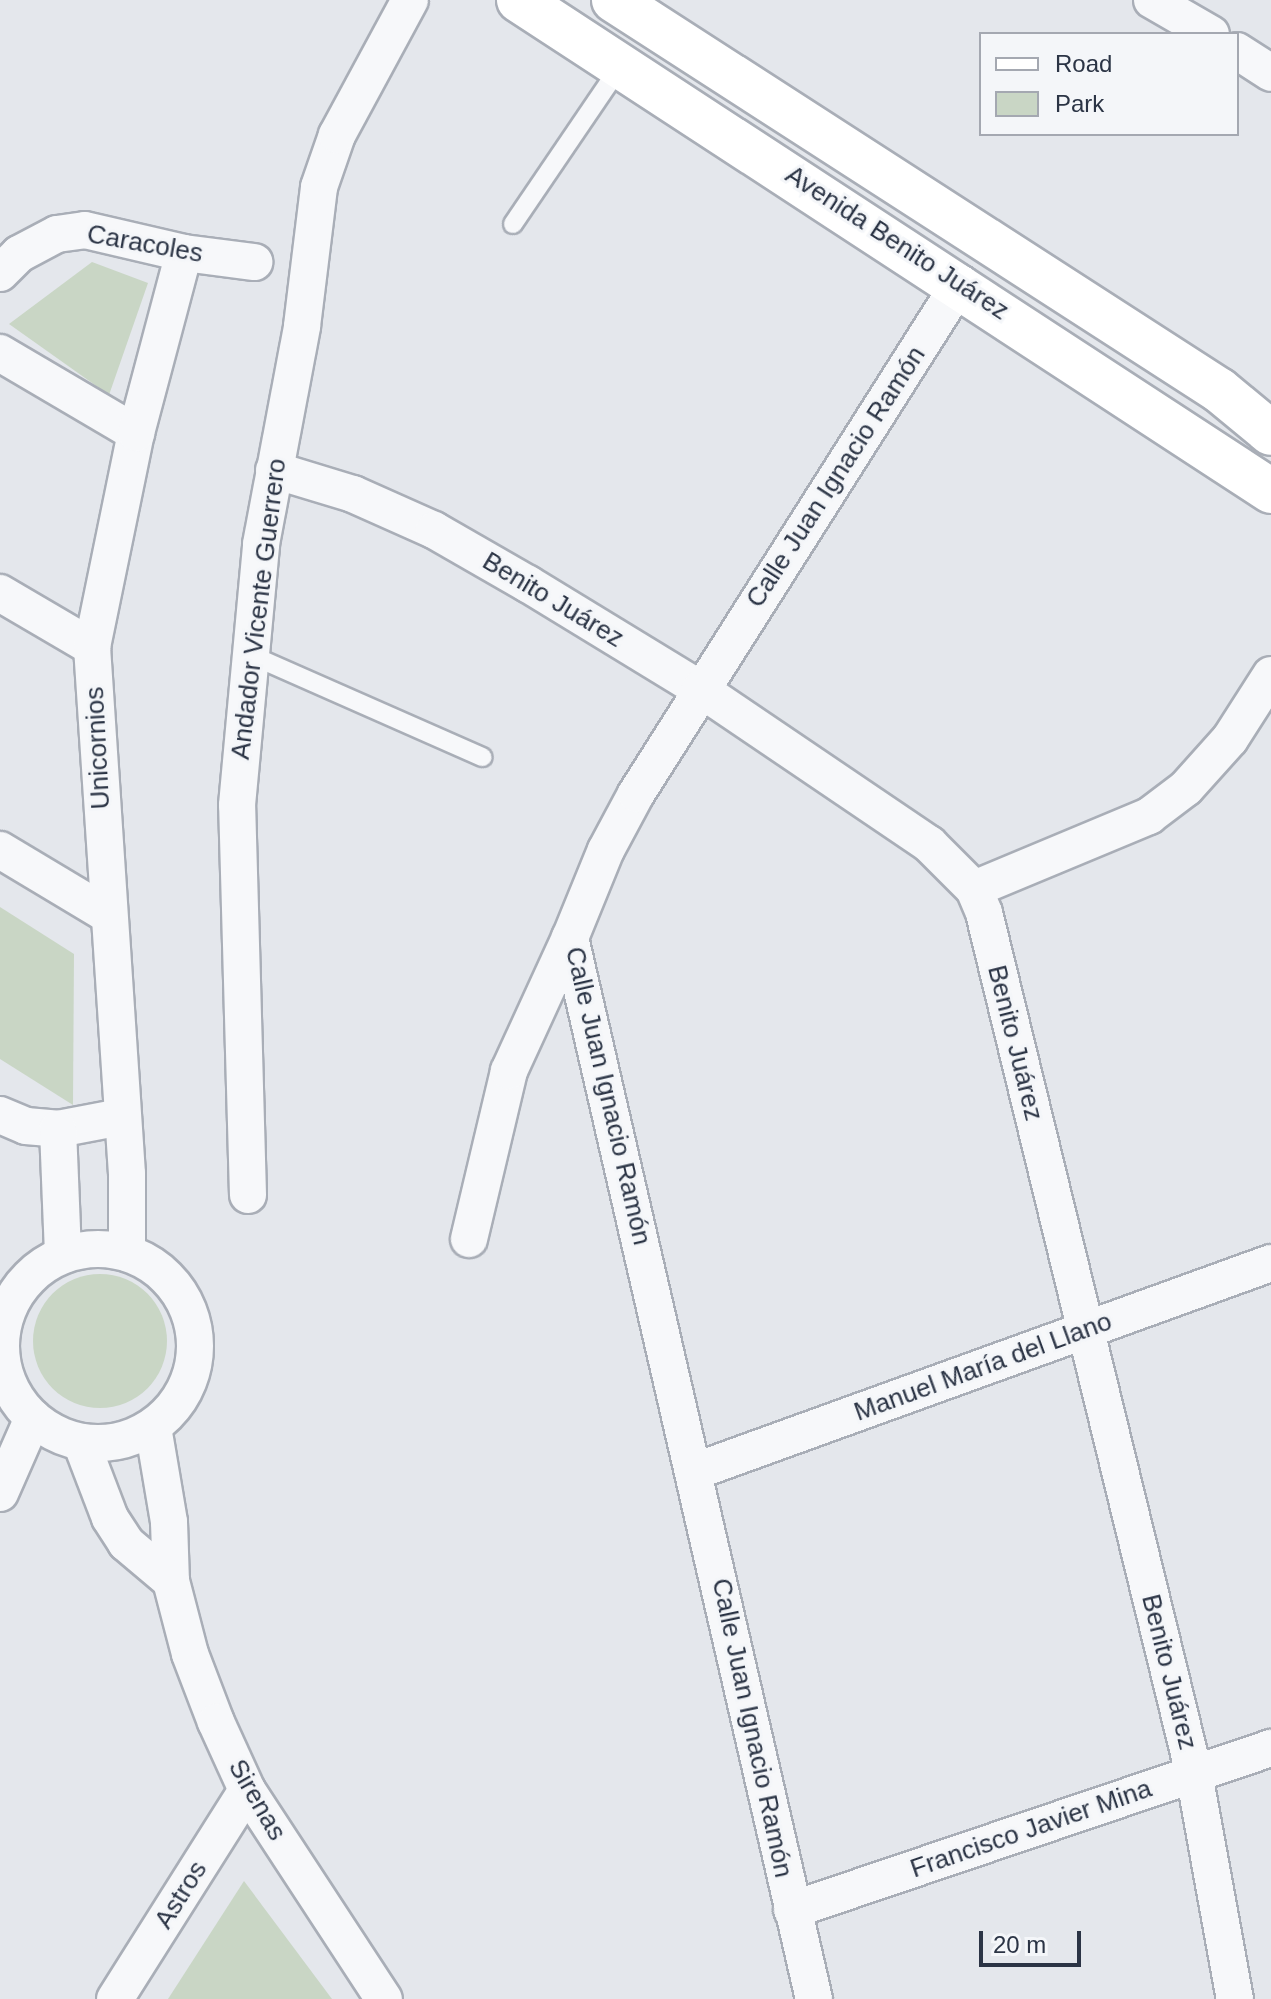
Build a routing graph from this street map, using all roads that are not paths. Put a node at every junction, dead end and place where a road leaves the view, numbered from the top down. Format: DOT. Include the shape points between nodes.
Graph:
graph roads {
  1 [pos="410,0"];
  2 [pos="519,0"];
  3 [pos="614,0"];
  4 [pos="1152,0"];
  5 [pos="1208,32"];
  6 [pos="1239,52"];
  7 [pos="621,65"];
  8 [pos="1271,73"];
  9 [pos="513,224"];
  10 [pos="184,253"];
  11 [pos="254,262"];
  12 [pos="0,273"];
  13 [pos="960,283"];
  14 [pos="0,353"];
  15 [pos="136,433"];
  16 [pos="1271,433"];
  17 [pos="274,470"];
  18 [pos="1271,491"];
  19 [pos="0,593"];
  20 [pos="92,647"];
  21 [pos="251,655"];
  22 [pos="1271,675"];
  23 [pos="700,689"];
  24 [pos="482,757"];
  25 [pos="0,850"];
  26 [pos="974,889"];
  27 [pos="107,914"];
  28 [pos="570,938"];
  29 [pos="0,1115"];
  30 [pos="121,1117"];
  31 [pos="58,1129"];
  32 [pos="248,1195"];
  33 [pos="469,1239"];
  34 [pos="127,1253"];
  35 [pos="63,1255"];
  36 [pos="1271,1263"];
  37 [pos="11,1280"];
  38 [pos="1086,1330"];
  39 [pos="3,1378"];
  40 [pos="33,1418"];
  41 [pos="153,1427"];
  42 [pos="81,1442"];
  43 [pos="696,1471"];
  44 [pos="0,1493"];
  45 [pos="171,1581"];
  46 [pos="1271,1748"];
  47 [pos="1194,1774"];
  48 [pos="247,1790"];
  49 [pos="792,1910"];
  50 [pos="374,1994"];
  51 [pos="115,1999"];
  52 [pos="814,1999"];
  53 [pos="1235,1999"];
  1 -- 17 [label="street, Andador Vicente Guerrero" via="337,135 319,187 302,326"];
  2 -- 7 [label="main road, Avenida Benito Juárez"];
  3 -- 16 [label="main road, Avenida Benito Juárez" via="1219,390"];
  4 -- 5 [label="street"];
  6 -- 8 [label="street"];
  7 -- 9 [label="lane"];
  7 -- 13 [label="main road, Avenida Benito Juárez"];
  10 -- 11 [label="street, Caracoles"];
  10 -- 12 [label="street, Caracoles" via="85,230 57,234 19,254"];
  10 -- 15 [label="street, Unicornios"];
  13 -- 18 [label="main road, Avenida Benito Juárez"];
  13 -- 23 [label="street, Calle Juan Ignacio Ramón"];
  14 -- 15 [label="street"];
  15 -- 20 [label="street, Unicornios"];
  17 -- 21 [label="street, Andador Vicente Guerrero"];
  17 -- 23 [label="street, Benito Juárez" via="353,494 434,530"];
  19 -- 20 [label="street"];
  20 -- 27 [label="street, Unicornios"];
  21 -- 24 [label="lane"];
  21 -- 32 [label="street, Andador Vicente Guerrero" via="237,805"];
  22 -- 26 [label="street" via="1230,739 1186,788 1149,816"];
  23 -- 26 [label="street, Benito Juárez" via="929,844"];
  23 -- 28 [label="street, Calle Juan Ignacio Ramón" via="606,850"];
  25 -- 27 [label="street"];
  26 -- 38 [label="street, Benito Juárez"];
  27 -- 30 [label="street, Unicornios"];
  28 -- 33 [label="street" via="509,1071"];
  28 -- 43 [label="street, Calle Juan Ignacio Ramón"];
  29 -- 31 [label="street" via="26,1126"];
  30 -- 31 [label="street"];
  30 -- 34 [label="street, Unicornios"];
  31 -- 35 [label="street"];
  34 -- 35 [label="street" via="95,1248"];
  34 -- 41 [label="street" via="165,1274 190,1310 196,1354 183,1395"];
  35 -- 37 [label="street"];
  36 -- 38 [label="street, Manuel María del Llano"];
  37 -- 39 [label="street" via="1,1339"];
  38 -- 43 [label="street, Manuel María del Llano"];
  38 -- 47 [label="street, Benito Juárez"];
  39 -- 40 [label="street"];
  40 -- 42 [label="street" via="55,1434"];
  40 -- 44 [label="street"];
  41 -- 42 [label="street" via="119,1442"];
  41 -- 45 [label="street, Sirenas" via="169,1522"];
  42 -- 45 [label="street" via="110,1518 146,1564"];
  43 -- 49 [label="street, Calle Juan Ignacio Ramón"];
  45 -- 48 [label="street, Sirenas" via="190,1654"];
  46 -- 47 [label="street, Francisco Javier Mina"];
  47 -- 49 [label="street, Francisco Javier Mina"];
  47 -- 53 [label="street, Benito Juárez"];
  48 -- 50 [label="street, Sirenas"];
  48 -- 51 [label="street, Astros"];
  49 -- 52 [label="street, Calle Juan Ignacio Ramón"];
}
